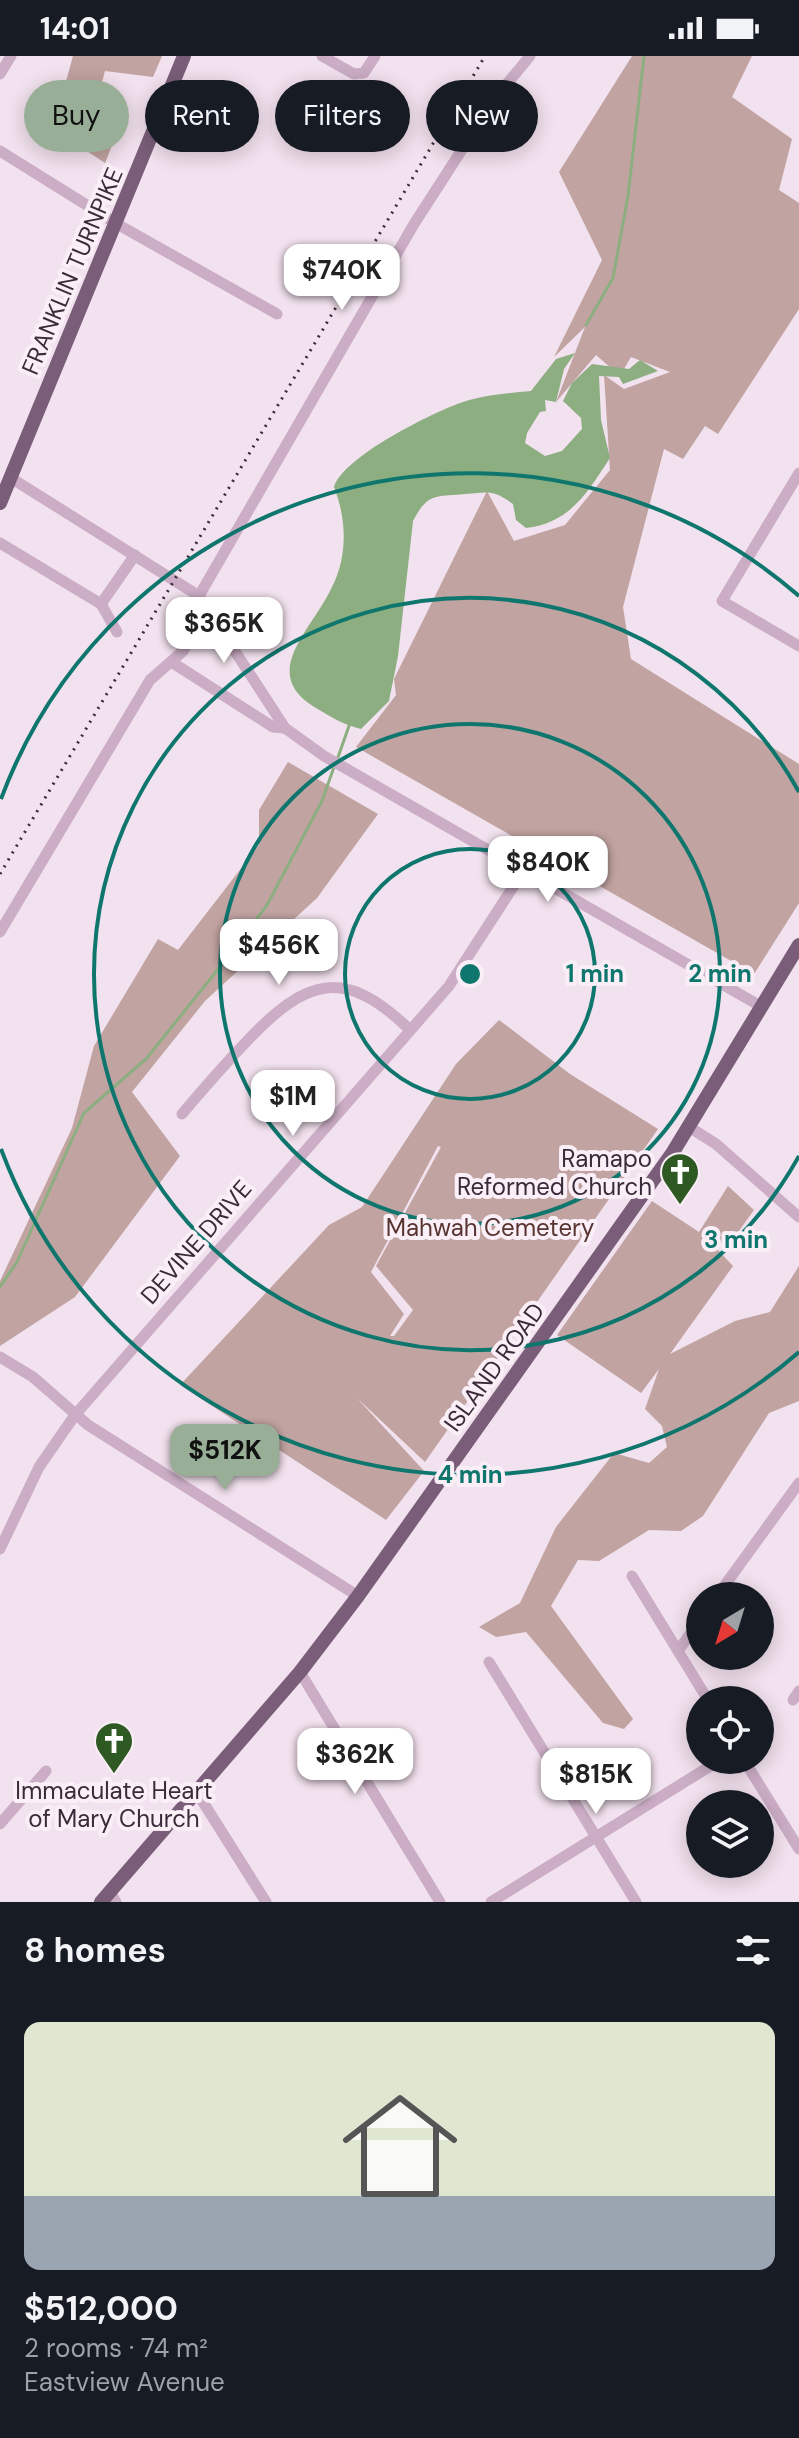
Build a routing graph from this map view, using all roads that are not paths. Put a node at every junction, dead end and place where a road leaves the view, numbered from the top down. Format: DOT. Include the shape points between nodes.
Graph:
graph roads {
  1 [pos="11,56"];
  2 [pos="184,56"];
  3 [pos="322,56"];
  4 [pos="375,56"];
  5 [pos="530,56"];
  6 [pos="0,74"];
  7 [pos="0,151"];
  8 [pos="117,224"];
  9 [pos="277,314"];
  10 [pos="799,473"];
  11 [pos="11,478"];
  12 [pos="0,503"];
  13 [pos="0,543"];
  14 [pos="135,555"];
  15 [pos="199,596"];
  16 [pos="101,604"];
  17 [pos="209,609"];
  18 [pos="117,632"];
  19 [pos="799,646"];
  20 [pos="173,663"];
  21 [pos="285,728"];
  22 [pos="524,870"];
  23 [pos="0,932"];
  24 [pos="797,955"];
  25 [pos="762,1007"];
  26 [pos="409,1029"];
  27 [pos="182,1114"];
  28 [pos="689,1127"];
  29 [pos="772,1194"];
  30 [pos="799,1205"];
  31 [pos="799,1217"];
  32 [pos="0,1357"];
  33 [pos="75,1415"];
  34 [pos="799,1483"];
  35 [pos="0,1549"];
  36 [pos="632,1576"];
  37 [pos="727,1582"];
  38 [pos="358,1596"];
  39 [pos="686,1640"];
  40 [pos="678,1651"];
  41 [pos="489,1662"];
  42 [pos="300,1672"];
  43 [pos="699,1686"];
  44 [pos="46,1771"];
  45 [pos="697,1774"];
  46 [pos="753,1774"];
  47 [pos="196,1791"];
  48 [pos="0,1824"];
  49 [pos="595,1837"];
  50 [pos="799,1849"];
  51 [pos="109,1899"];
  52 [pos="266,1902"];
  53 [pos="440,1902"];
  54 [pos="491,1902"];
  55 [pos="636,1902"];
  1 -- 6 [label="street"];
  2 -- 8 [label="main road, FRANKLIN TURNPIKE"];
  3 -- 4 [label="street" via="354,74 364,73"];
  5 -- 15 [label="street" via="496,97 414,224"];
  7 -- 8 [label="street"];
  8 -- 9 [label="street"];
  8 -- 11 [label="main road, FRANKLIN TURNPIKE"];
  10 -- 19 [label="street" via="722,601"];
  11 -- 12 [label="main road, FRANKLIN TURNPIKE"];
  11 -- 14 [label="street"];
  13 -- 16 [label="street"];
  14 -- 15 [label="street"];
  14 -- 16 [label="street"];
  15 -- 17 [label="street"];
  16 -- 18 [label="street"];
  17 -- 20 [label="street"];
  17 -- 21 [label="street"];
  20 -- 21 [label="street" via="273,727"];
  20 -- 23 [label="street" via="150,680"];
  21 -- 22 [label="street" via="324,756"];
  22 -- 25 [label="street"];
  22 -- 26 [label="street, DEVINE DRIVE" via="449,986"];
  24 -- 25 [label="main road, ISLAND ROAD"];
  25 -- 28 [label="main road, ISLAND ROAD"];
  26 -- 27 [label="street" via="359,992 332,988 305,993 276,1010"];
  26 -- 33 [label="street, DEVINE DRIVE"];
  28 -- 29 [label="street"];
  28 -- 38 [label="main road, ISLAND ROAD"];
  29 -- 30 [label="street"];
  29 -- 31 [label="street"];
  32 -- 33 [label="street" via="33,1377"];
  33 -- 35 [label="street, DEVINE DRIVE" via="39,1467"];
  33 -- 38 [label="street"];
  34 -- 37 [label="street"];
  36 -- 40 [label="street"];
  38 -- 42 [label="main road, ISLAND ROAD"];
  39 -- 40 [label="street"];
  40 -- 43 [label="street"];
  41 -- 49 [label="street"];
  42 -- 47 [label="main road, ISLAND ROAD"];
  42 -- 53 [label="street"];
  44 -- 48 [label="street"];
  45 -- 49 [label="street"];
  46 -- 50 [label="street"];
  47 -- 51 [label="main road, ISLAND ROAD"];
  47 -- 52 [label="street"];
  49 -- 54 [label="street"];
  49 -- 55 [label="street"];
}
